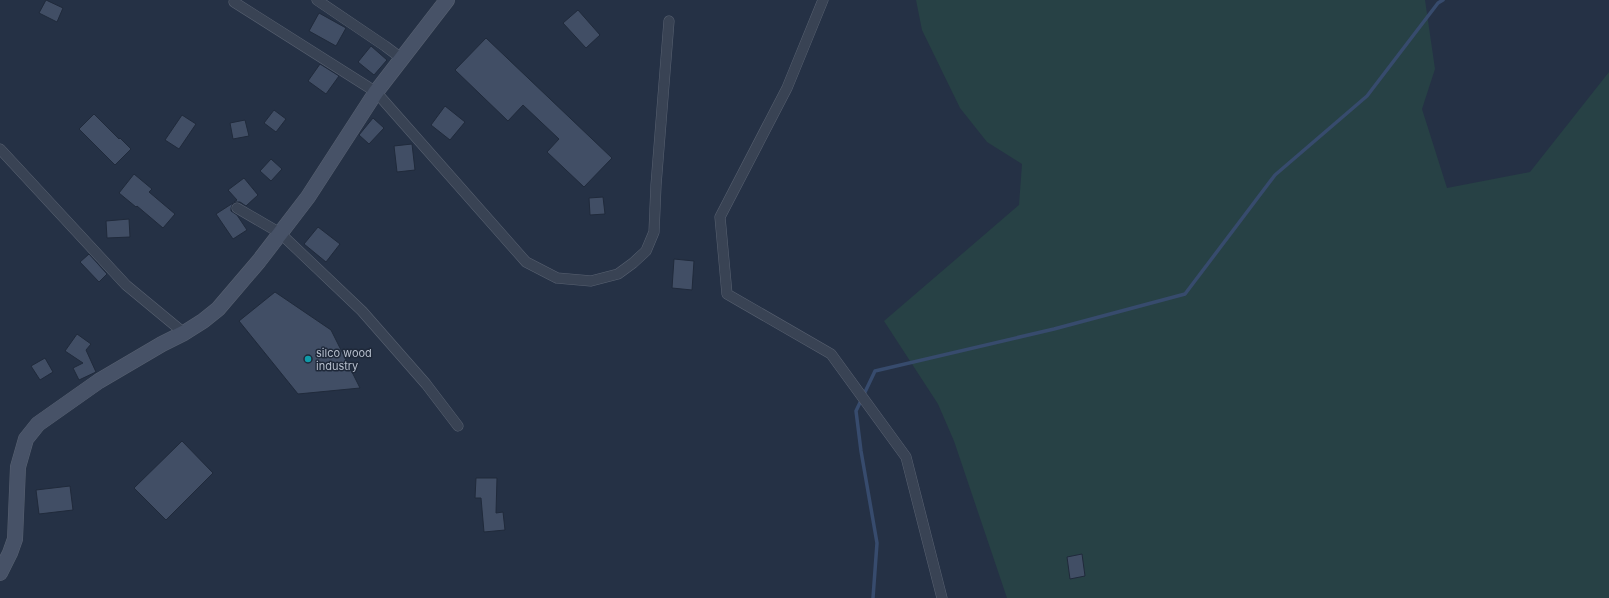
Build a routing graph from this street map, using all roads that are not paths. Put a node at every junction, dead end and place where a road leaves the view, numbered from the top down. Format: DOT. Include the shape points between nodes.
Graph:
graph roads {
  1 [pos="317,0"];
  2 [pos="447,0"];
  3 [pos="823,0"];
  4 [pos="234,2"];
  5 [pos="669,21"];
  6 [pos="401,58"];
  7 [pos="376,92"];
  8 [pos="0,149"];
  9 [pos="237,208"];
  10 [pos="280,233"];
  11 [pos="184,333"];
  12 [pos="458,426"];
  13 [pos="0,573"];
  14 [pos="942,598"];
  1 -- 6 [label="street"];
  2 -- 6 [label="main road"];
  3 -- 14 [label="street" via="787,88 720,216 727,294 831,354 906,457"];
  4 -- 7 [label="street"];
  5 -- 7 [label="street" via="654,232 646,251 634,263 618,274 591,281 557,278 526,262"];
  6 -- 7 [label="main road"];
  7 -- 10 [label="main road" via="308,197"];
  8 -- 11 [label="street" via="126,285"];
  9 -- 10 [label="street"];
  10 -- 11 [label="main road" via="218,309"];
  10 -- 12 [label="street" via="362,312 426,384"];
  11 -- 13 [label="main road" via="100,381 44,420 26,439 18,467 15,539"];
}
